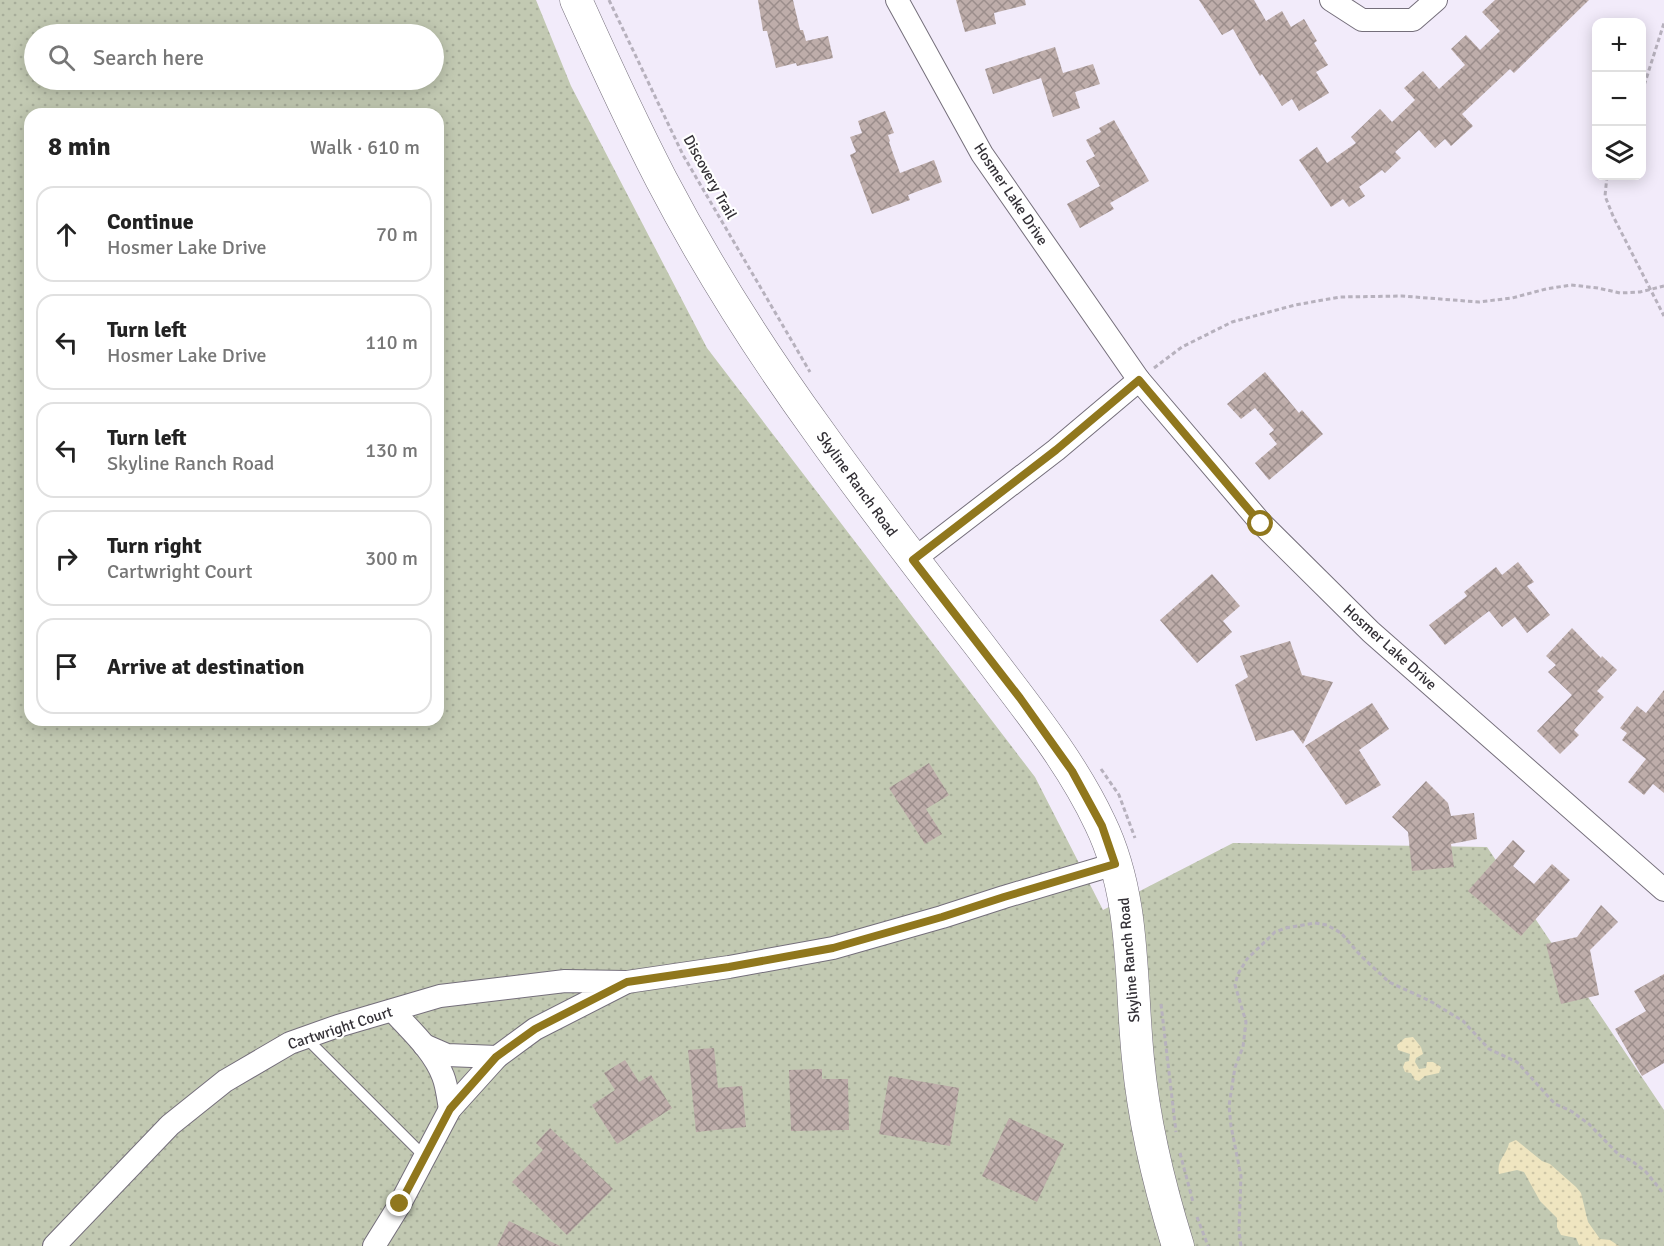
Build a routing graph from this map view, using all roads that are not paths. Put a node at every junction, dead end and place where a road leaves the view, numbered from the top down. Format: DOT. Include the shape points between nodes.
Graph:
graph roads {
  1 [pos="576,0"];
  2 [pos="897,0"];
  3 [pos="1331,0"];
  4 [pos="1436,0"];
  5 [pos="1139,380"];
  6 [pos="913,560"];
  7 [pos="1115,864"];
  8 [pos="1664,890"];
  9 [pos="627,982"];
  10 [pos="393,1011"];
  11 [pos="305,1038"];
  12 [pos="424,1045"];
  13 [pos="496,1057"];
  14 [pos="450,1109"];
  15 [pos="424,1156"];
  16 [pos="54,1246"];
  17 [pos="374,1246"];
  18 [pos="1178,1246"];
  1 -- 6 [label="street, Skyline Ranch Road" via="663,182 748,330"];
  2 -- 5 [label="street, Hosmer Lake Drive" via="982,154"];
  3 -- 4 [label="street" via="1362,20 1413,20"];
  5 -- 6 [label="street" via="1056,450"];
  5 -- 8 [label="street, Hosmer Lake Drive" via="1261,524 1371,633"];
  6 -- 7 [label="street, Skyline Ranch Road" via="1072,771 1102,826"];
  7 -- 9 [label="street, Cartwright Court" via="833,948"];
  7 -- 18 [label="street, Skyline Ranch Road" via="1128,920 1138,1061 1149,1136"];
  9 -- 10 [label="street, Cartwright Court" via="565,981 440,996"];
  9 -- 13 [label="street, Cartwright Court" via="535,1029"];
  10 -- 11 [label="street, Cartwright Court"];
  10 -- 12 [label="street"];
  11 -- 15 [label="lane"];
  11 -- 16 [label="street, Cartwright Court" via="225,1081 170,1125"];
  12 -- 13 [label="street" via="447,1054"];
  12 -- 14 [label="street" via="443,1076"];
  13 -- 14 [label="street, Cartwright Court"];
  14 -- 15 [label="street, Cartwright Court"];
  15 -- 17 [label="street, Cartwright Court"];
}
